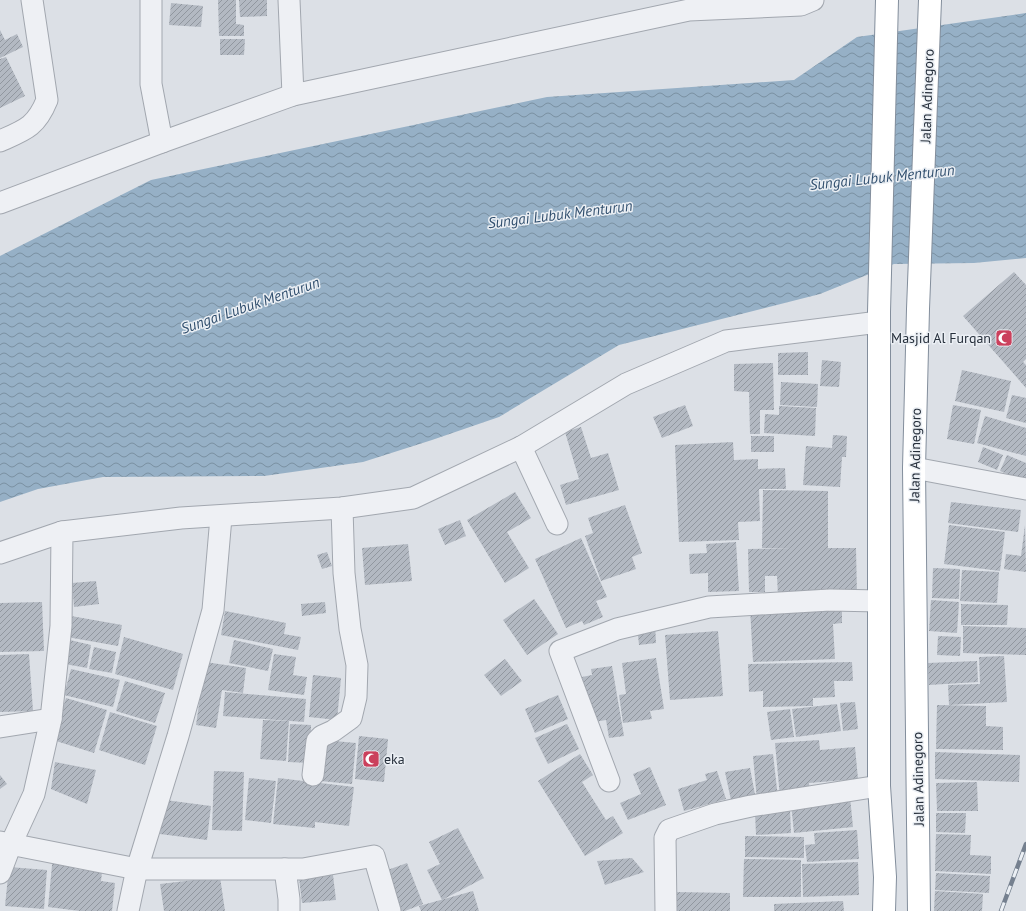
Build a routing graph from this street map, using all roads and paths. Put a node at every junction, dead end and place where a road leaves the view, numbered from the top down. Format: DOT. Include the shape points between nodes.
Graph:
graph roads {
  1 [pos="32,0"];
  2 [pos="151,0"];
  3 [pos="289,0"];
  4 [pos="813,0"];
  5 [pos="930,2"];
  6 [pos="689,5"];
  7 [pos="887,5"];
  8 [pos="293,95"];
  9 [pos="0,141"];
  10 [pos="162,142"];
  11 [pos="0,204"];
  12 [pos="879,317"];
  13 [pos="521,448"];
  14 [pos="914,468"];
  15 [pos="1026,489"];
  16 [pos="342,508"];
  17 [pos="221,517"];
  18 [pos="557,524"];
  19 [pos="62,532"];
  20 [pos="0,553"];
  21 [pos="878,601"];
  22 [pos="51,719"];
  23 [pos="0,726"];
  24 [pos="313,775"];
  25 [pos="610,782"];
  26 [pos="879,786"];
  27 [pos="5,843"];
  28 [pos="137,869"];
  29 [pos="285,870"];
  30 [pos="0,873"];
  31 [pos="885,877"];
  32 [pos="920,877"];
  33 [pos="128,911"];
  34 [pos="289,911"];
  35 [pos="390,911"];
  36 [pos="666,911"];
  37 [pos="884,911"];
  38 [pos="919,911"];
  1 -- 9 [label="street" via="47,100 35,122"];
  2 -- 10 [label="street" via="151,84"];
  3 -- 8 [label="street"];
  4 -- 6 [label="street" via="801,5"];
  5 -- 14 [label="highway, Jalan Adinegoro"];
  6 -- 8 [label="street"];
  7 -- 12 [label="highway"];
  8 -- 10 [label="street"];
  10 -- 11 [label="street"];
  12 -- 13 [label="street" via="726,341 626,384"];
  12 -- 21 [label="highway"];
  13 -- 16 [label="street" via="413,498"];
  13 -- 18 [label="street"];
  14 -- 15 [label="street"];
  14 -- 32 [label="highway, Jalan Adinegoro"];
  16 -- 17 [label="street"];
  16 -- 24 [label="street" via="344,573 357,665 356,697 351,718 317,741"];
  17 -- 19 [label="street" via="181,518"];
  17 -- 28 [label="street" via="213,610"];
  19 -- 20 [label="street"];
  19 -- 22 [label="street" via="61,626"];
  21 -- 25 [label="street" via="830,600 709,606 616,629 560,651"];
  21 -- 26 [label="highway"];
  22 -- 23 [label="street"];
  22 -- 27 [label="street" via="34,794"];
  26 -- 31 [label="highway"];
  26 -- 36 [label="street" via="751,806 715,814 669,830 665,838"];
  27 -- 28 [label="street"];
  27 -- 30 [label="street"];
  28 -- 29 [label="street"];
  28 -- 33 [label="street"];
  29 -- 34 [label="street"];
  29 -- 35 [label="street" via="303,870 374,856"];
  31 -- 32 [label="highway" via="892,882 914,883"];
  31 -- 37 [label="highway"];
  32 -- 38 [label="highway, Jalan Adinegoro"];
}
